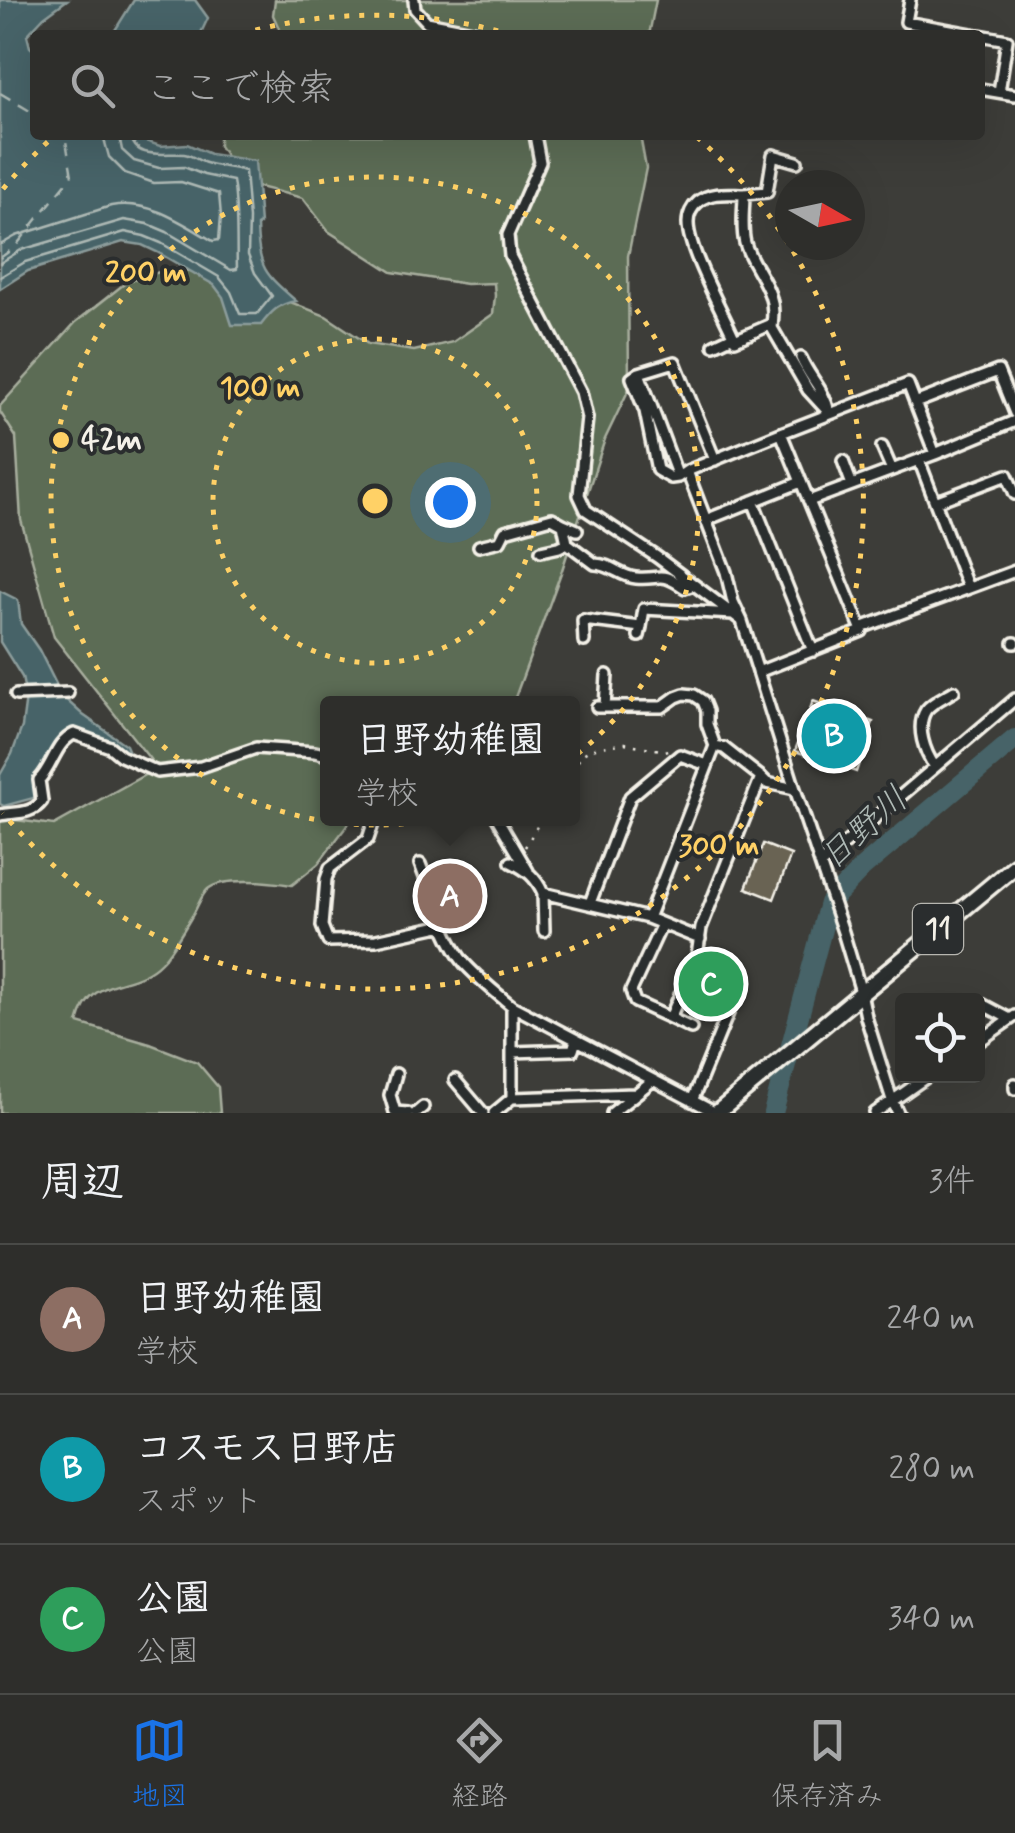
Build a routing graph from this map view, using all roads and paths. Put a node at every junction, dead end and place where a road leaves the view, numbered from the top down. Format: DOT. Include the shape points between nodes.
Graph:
graph roads {
  1 [pos="414,0"];
  2 [pos="910,0"];
  3 [pos="906,28"];
  4 [pos="468,30"];
  5 [pos="985,36"];
  6 [pos="985,90"];
  7 [pos="1000,92"];
  8 [pos="1015,95"];
  9 [pos="536,140"];
  10 [pos="796,162"];
  11 [pos="744,194"];
  12 [pos="772,324"];
  13 [pos="733,336"];
  14 [pos="714,345"];
  15 [pos="801,358"];
  16 [pos="639,373"];
  17 [pos="915,403"];
  18 [pos="1015,413"];
  19 [pos="830,414"];
  20 [pos="1015,421"];
  21 [pos="782,433"];
  22 [pos="882,447"];
  23 [pos="935,454"];
  24 [pos="714,460"];
  25 [pos="920,460"];
  26 [pos="843,461"];
  27 [pos="892,470"];
  28 [pos="683,474"];
  29 [pos="801,482"];
  30 [pos="852,485"];
  31 [pos="1015,494"];
  32 [pos="753,501"];
  33 [pos="809,502"];
  34 [pos="935,502"];
  35 [pos="706,520"];
  36 [pos="563,524"];
  37 [pos="578,530"];
  38 [pos="567,543"];
  39 [pos="479,546"];
  40 [pos="540,550"];
  41 [pos="1015,571"];
  42 [pos="694,585"];
  43 [pos="968,588"];
  44 [pos="733,614"];
  45 [pos="742,621"];
  46 [pos="861,628"];
  47 [pos="584,641"];
  48 [pos="813,650"];
  49 [pos="758,672"];
  50 [pos="607,676"];
  51 [pos="941,684"];
  52 [pos="68,694"];
  53 [pos="16,695"];
  54 [pos="1015,699"];
  55 [pos="715,746"];
  56 [pos="320,753"];
  57 [pos="680,755"];
  58 [pos="580,758"];
  59 [pos="707,765"];
  60 [pos="935,767"];
  61 [pos="761,777"];
  62 [pos="795,789"];
  63 [pos="0,815"];
  64 [pos="372,826"];
  65 [pos="501,826"];
  66 [pos="537,826"];
  67 [pos="515,859"];
  68 [pos="420,864"];
  69 [pos="820,864"];
  70 [pos="1015,866"];
  71 [pos="543,893"];
  72 [pos="590,903"];
  73 [pos="648,918"];
  74 [pos="662,924"];
  75 [pos="444,925"];
  76 [pos="544,931"];
  77 [pos="700,939"];
  78 [pos="744,974"];
  79 [pos="861,992"];
  80 [pos="512,1006"];
  81 [pos="985,1006"];
  82 [pos="670,1018"];
  83 [pos="1010,1019"];
  84 [pos="691,1028"];
  85 [pos="1015,1032"];
  86 [pos="985,1037"];
  87 [pos="576,1040"];
  88 [pos="512,1052"];
  89 [pos="396,1074"];
  90 [pos="455,1080"];
  91 [pos="652,1081"];
  92 [pos="918,1083"];
  93 [pos="635,1094"];
  94 [pos="538,1097"];
  95 [pos="512,1098"];
  96 [pos="892,1100"];
  97 [pos="692,1101"];
  98 [pos="416,1111"];
  99 [pos="483,1113"];
  100 [pos="494,1113"];
  101 [pos="539,1113"];
  102 [pos="612,1113"];
  103 [pos="716,1113"];
  104 [pos="875,1113"];
  105 [pos="898,1113"];
  1 -- 4 [label="street" via="427,22"];
  2 -- 3 [label="street"];
  5 -- 7 [label="street" via="1007,40"];
  6 -- 7 [label="street"];
  7 -- 8 [label="street"];
  9 -- 42 [label="street" via="540,162 508,234 510,256 580,392 587,418 578,496 586,510"];
  10 -- 11 [label="street" via="773,155 767,192"];
  11 -- 12 [label="street" via="746,245 770,295"];
  11 -- 13 [label="street" via="708,196 688,222"];
  12 -- 13 [label="street"];
  12 -- 19 [label="street" via="784,353"];
  13 -- 14 [label="street"];
  15 -- 19 [label="street"];
  16 -- 24 [label="street" via="674,362"];
  16 -- 28 [label="street"];
  16 -- 28 [label="street" via="632,378 658,470 671,478"];
  17 -- 18 [label="street" via="998,371"];
  17 -- 19 [label="street" via="908,384"];
  17 -- 23 [label="street"];
  19 -- 21 [label="street"];
  20 -- 23 [label="street"];
  21 -- 24 [label="street"];
  21 -- 29 [label="street"];
  22 -- 27 [label="street"];
  23 -- 25 [label="street"];
  24 -- 28 [label="street"];
  25 -- 27 [label="street"];
  25 -- 34 [label="street"];
  26 -- 30 [label="street"];
  27 -- 30 [label="street"];
  28 -- 35 [label="street"];
  29 -- 32 [label="street"];
  29 -- 33 [label="street"];
  30 -- 33 [label="street"];
  31 -- 34 [label="street" via="1008,475"];
  32 -- 35 [label="street"];
  32 -- 48 [label="street"];
  33 -- 46 [label="street"];
  34 -- 43 [label="street"];
  35 -- 45 [label="street"];
  36 -- 37 [label="street"];
  36 -- 38 [label="street"];
  36 -- 39 [label="street" via="552,518"];
  38 -- 40 [label="street"];
  38 -- 42 [label="street" via="595,564 632,578"];
  41 -- 43 [label="street"];
  42 -- 44 [label="street"];
  43 -- 46 [label="street"];
  44 -- 45 [label="street"];
  44 -- 47 [label="street" via="644,610 640,632 582,620"];
  45 -- 49 [label="street"];
  46 -- 48 [label="street"];
  48 -- 49 [label="street"];
  49 -- 62 [label="street"];
  50 -- 55 [label="street" via="601,707 662,707 676,696 694,695 704,702"];
  51 -- 60 [label="street" via="951,693 923,714 925,752"];
  52 -- 53 [label="street"];
  54 -- 60 [label="street"];
  55 -- 59 [label="street"];
  55 -- 61 [label="street"];
  56 -- 63 [label="street" via="256,748 201,768 157,772 74,734 39,780 38,807"];
  57 -- 58 [label="path" via="677,748 625,744 591,749"];
  57 -- 59 [label="street"];
  57 -- 72 [label="street" via="630,797"];
  59 -- 73 [label="street"];
  60 -- 69 [label="street"];
  61 -- 62 [label="street"];
  61 -- 77 [label="street"];
  62 -- 69 [label="street"];
  64 -- 75 [label="street" via="368,840 330,868 322,926 328,941 396,938"];
  65 -- 67 [label="street"];
  66 -- 67 [label="path"];
  67 -- 71 [label="street"];
  68 -- 75 [label="street"];
  69 -- 79 [label="street"];
  70 -- 79 [label="main road, 11"];
  71 -- 72 [label="street"];
  71 -- 76 [label="street"];
  72 -- 73 [label="street"];
  73 -- 74 [label="street"];
  74 -- 77 [label="street"];
  74 -- 82 [label="street" via="631,991 635,1002"];
  75 -- 80 [label="street" via="463,961"];
  77 -- 82 [label="street"];
  78 -- 97 [label="street"];
  79 -- 96 [label="street"];
  79 -- 103 [label="main road, 11"];
  80 -- 87 [label="street"];
  80 -- 88 [label="street"];
  81 -- 83 [label="street"];
  82 -- 84 [label="street"];
  83 -- 85 [label="street"];
  83 -- 86 [label="street"];
  87 -- 88 [label="street" via="573,1050"];
  87 -- 91 [label="street"];
  88 -- 95 [label="street"];
  89 -- 98 [label="street" via="390,1095 395,1112"];
  90 -- 99 [label="street"];
  91 -- 93 [label="street"];
  91 -- 97 [label="street"];
  92 -- 96 [label="street"];
  93 -- 94 [label="street"];
  93 -- 102 [label="street"];
  94 -- 95 [label="street"];
  94 -- 101 [label="street"];
  95 -- 100 [label="street"];
  96 -- 104 [label="street"];
  96 -- 105 [label="street"];
  97 -- 103 [label="street"];
}
